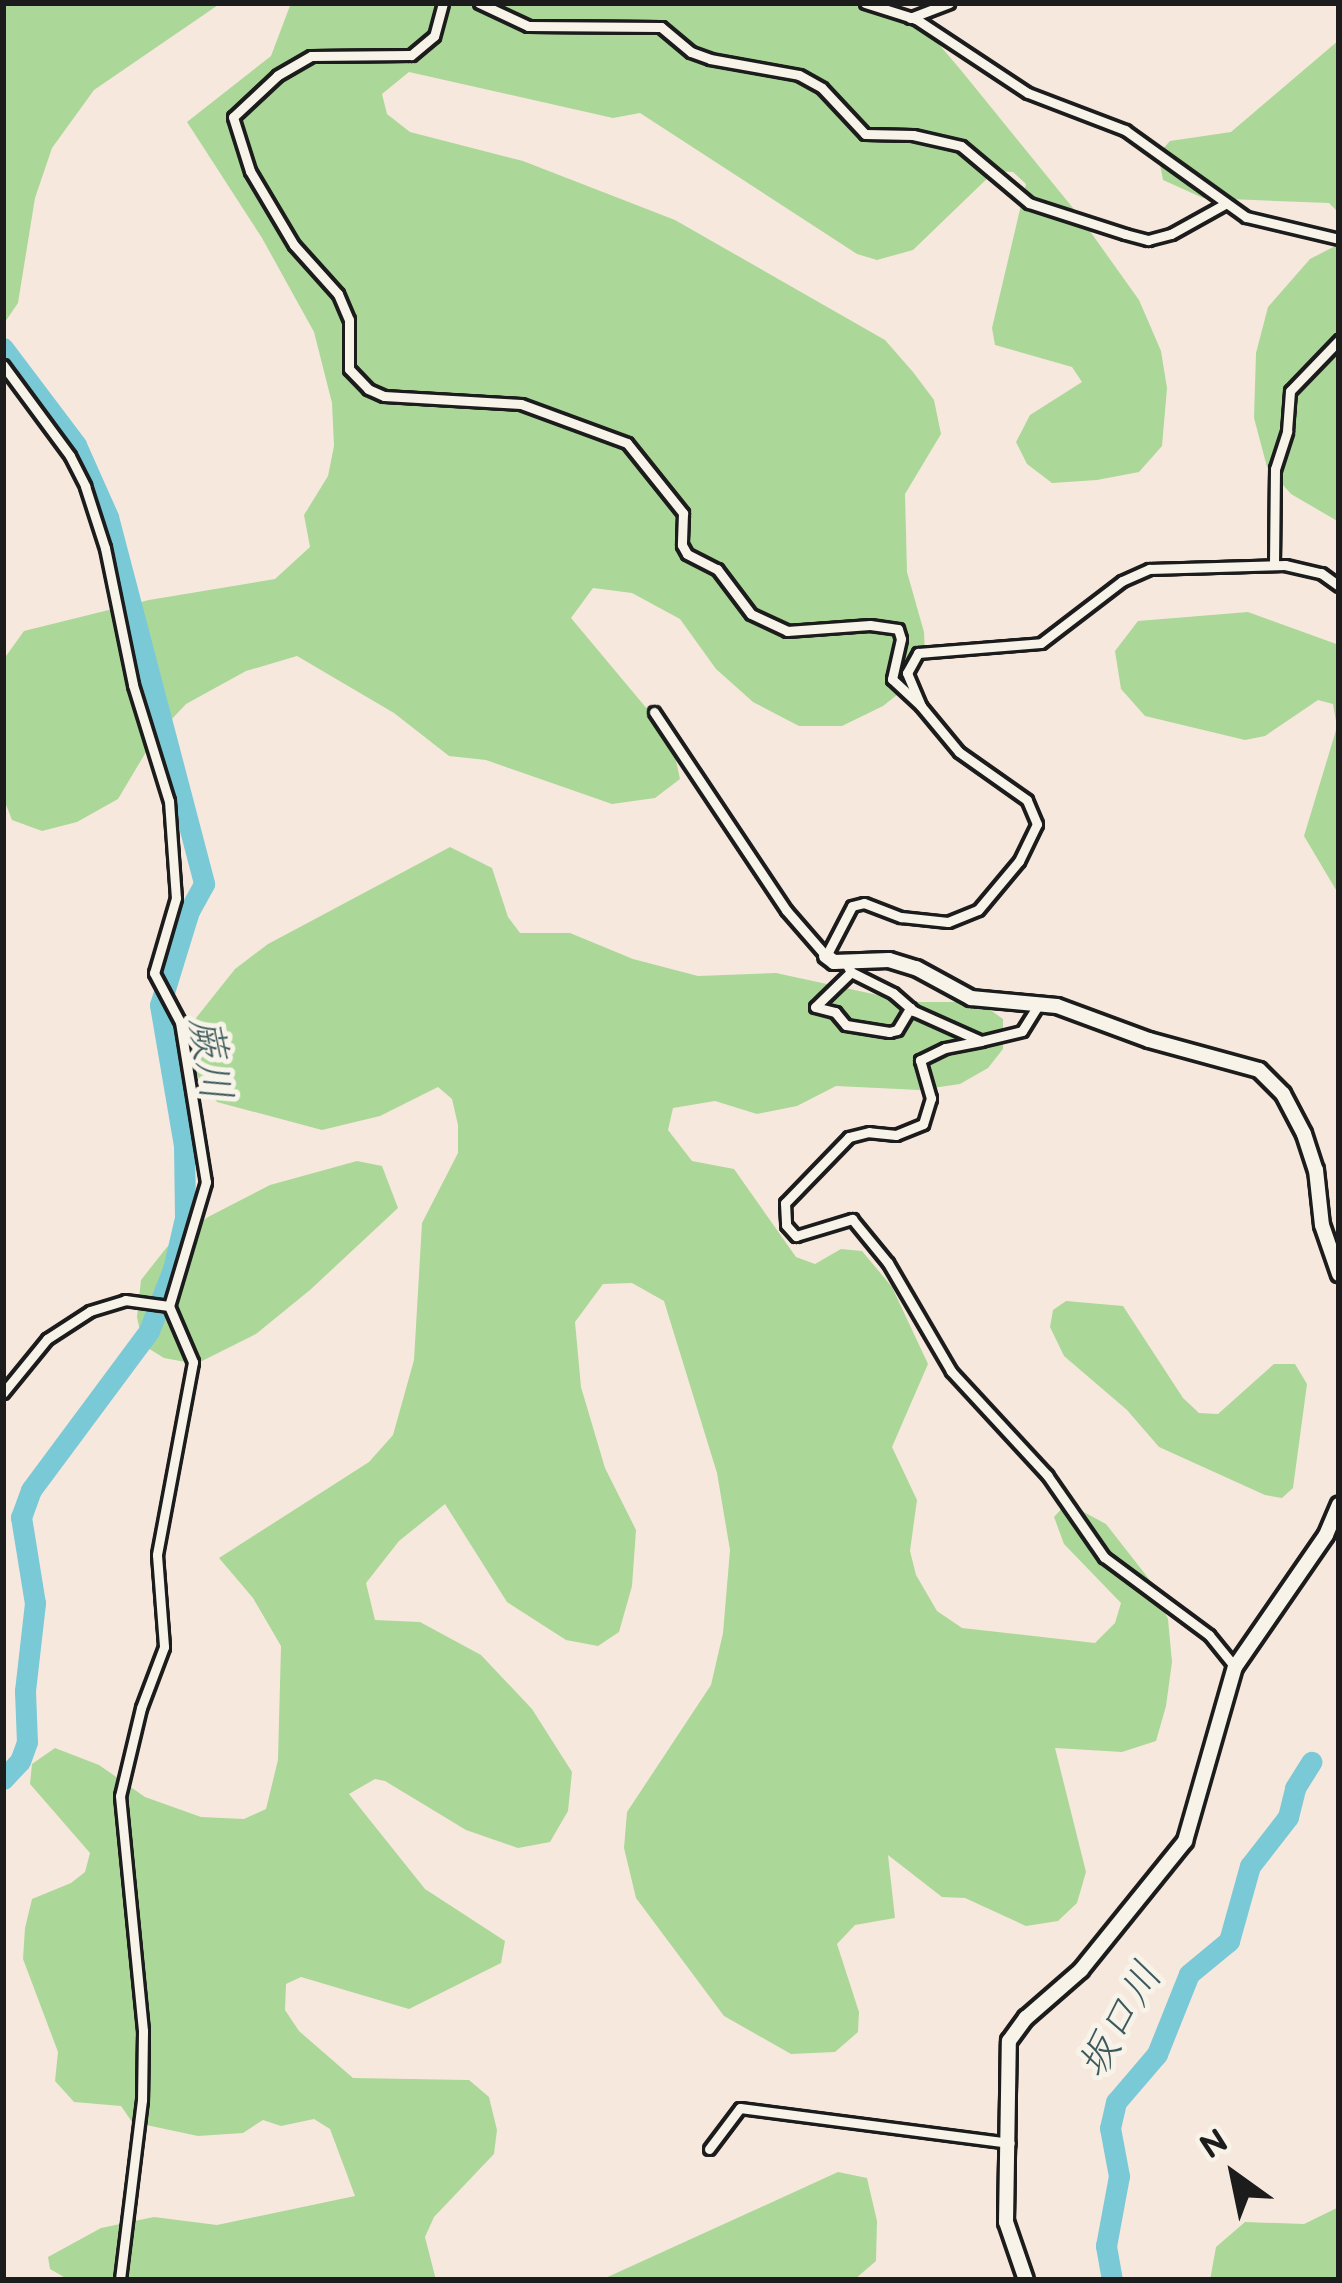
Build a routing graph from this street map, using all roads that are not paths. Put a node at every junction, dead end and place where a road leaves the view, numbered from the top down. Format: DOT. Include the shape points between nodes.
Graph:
graph roads {
  1 [pos="443,3"];
  2 [pos="479,3"];
  3 [pos="865,3"];
  4 [pos="950,3"];
  5 [pos="910,18"];
  6 [pos="1225,204"];
  7 [pos="1339,239"];
  8 [pos="1339,340"];
  9 [pos="3,365"];
  10 [pos="1274,564"];
  11 [pos="1339,586"];
  12 [pos="921,706"];
  13 [pos="654,712"];
  14 [pos="826,956"];
  15 [pos="848,968"];
  16 [pos="1040,1004"];
  17 [pos="910,1008"];
  18 [pos="981,1041"];
  19 [pos="1339,1274"];
  20 [pos="170,1306"];
  21 [pos="3,1393"];
  22 [pos="1339,1505"];
  23 [pos="1235,1667"];
  24 [pos="1010,2143"];
  25 [pos="710,2149"];
  26 [pos="120,2280"];
  27 [pos="1026,2280"];
  1 -- 12 [label="street" via="434,36 411,55 311,56 233,116 250,171 294,245 338,295 349,320 349,369 384,396 521,404 627,443 683,513 687,554 717,569 751,614 788,632 898,629 892,680"];
  2 -- 6 [label="street" via="528,26 661,27 710,59 799,75 865,134 961,146 1029,203 1125,234 1171,234"];
  3 -- 5 [label="street"];
  4 -- 5 [label="street"];
  5 -- 6 [label="street" via="1028,94 1126,130"];
  6 -- 7 [label="street" via="1246,217"];
  8 -- 10 [label="street" via="1290,391 1276,469"];
  9 -- 20 [label="street" via="85,486 169,801 176,898 154,973 180,1022 206,1182"];
  10 -- 11 [label="street" via="1321,573"];
  10 -- 12 [label="street" via="1149,569 1041,643 918,652 907,673"];
  12 -- 14 [label="street" via="959,752 1027,800 1036,812 1034,833 978,910 926,921 864,903 844,911"];
  13 -- 14 [label="street" via="786,910"];
  14 -- 15 [label="street"];
  15 -- 16 [label="street" via="889,959 971,998"];
  15 -- 17 [label="street"];
  15 -- 17 [label="street" via="815,1006 846,1025 890,1032"];
  16 -- 18 [label="street" via="1022,1031"];
  16 -- 19 [label="street" via="1242,1061 1271,1079 1312,1154"];
  17 -- 18 [label="street"];
  18 -- 23 [label="street" via="920,1060 931,1098 923,1124 896,1135 849,1137 785,1203 786,1225 796,1236 853,1220 951,1371 1047,1474 1104,1557 1209,1635"];
  20 -- 21 [label="street" via="146,1300 90,1311 46,1340"];
  20 -- 26 [label="street" via="193,1362 157,1555 164,1647 120,1796 143,2031"];
  22 -- 23 [label="street"];
  23 -- 24 [label="street" via="1185,1840 1081,1970 1009,2042"];
  24 -- 25 [label="street" via="740,2108"];
  24 -- 27 [label="street" via="1006,2222"];
}
